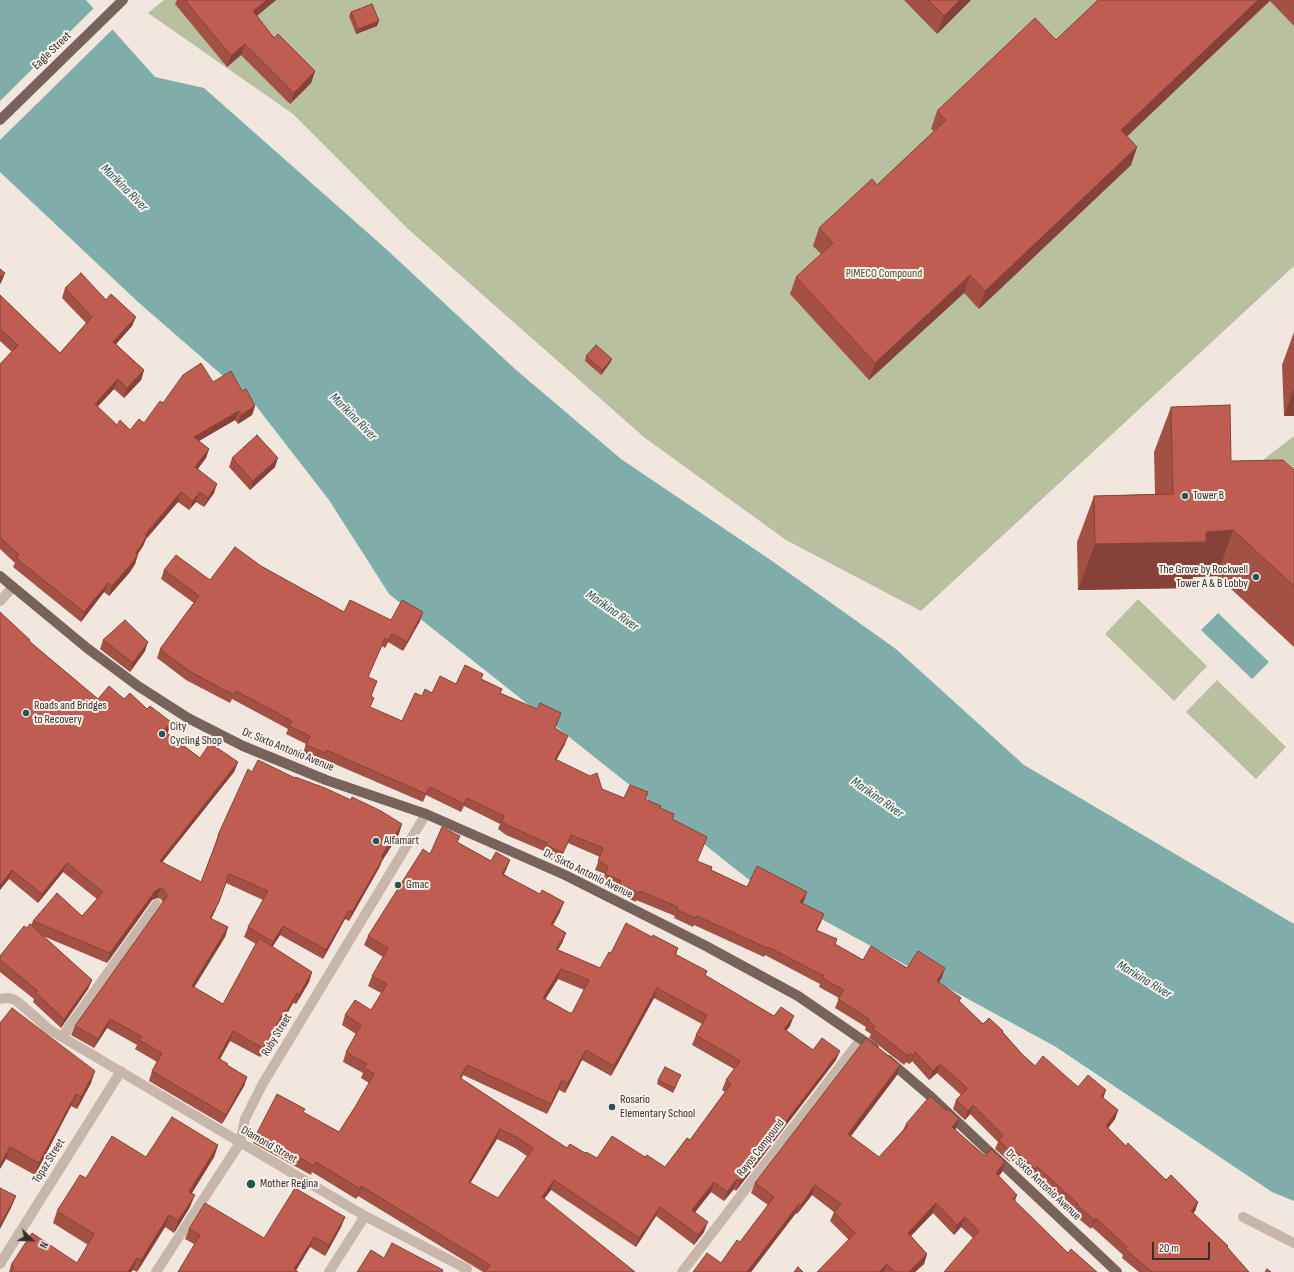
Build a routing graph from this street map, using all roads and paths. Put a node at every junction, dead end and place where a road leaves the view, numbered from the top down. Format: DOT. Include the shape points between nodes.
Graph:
graph roads {
  1 [pos="123,0"];
  2 [pos="0,120"];
  3 [pos="0,576"];
  4 [pos="13,587"];
  5 [pos="0,601"];
  6 [pos="426,814"];
  7 [pos="157,904"];
  8 [pos="0,998"];
  9 [pos="62,1037"];
  10 [pos="861,1039"];
  11 [pos="121,1071"];
  12 [pos="240,1143"];
  13 [pos="365,1216"];
  14 [pos="1243,1217"];
  15 [pos="1294,1243"];
  16 [pos="0,1264"];
  17 [pos="466,1270"];
  18 [pos="156,1272"];
  19 [pos="329,1272"];
  20 [pos="682,1272"];
  21 [pos="1117,1272"];
  1 -- 2 [label="main road, Eagle Street"];
  3 -- 4 [label="main road, Dr. Sixto Antonio Avenue"];
  4 -- 5 [label="street"];
  4 -- 6 [label="main road, Dr. Sixto Antonio Avenue" via="87,648 138,686 188,718 243,746 314,775"];
  6 -- 10 [label="main road, Dr. Sixto Antonio Avenue" via="565,875 704,945 798,996"];
  6 -- 12 [label="street, Ruby Street" via="262,1085 245,1119"];
  7 -- 9 [label="street"];
  8 -- 9 [label="street, Diamond Street" via="18,1002"];
  9 -- 11 [label="street, Diamond Street"];
  10 -- 20 [label="street, Rayos Compound"];
  10 -- 21 [label="main road, Dr. Sixto Antonio Avenue" via="929,1095"];
  11 -- 12 [label="street, Diamond Street"];
  11 -- 16 [label="street, Topaz Street"];
  12 -- 13 [label="street, Diamond Street"];
  12 -- 18 [label="street, Ruby Street"];
  13 -- 17 [label="street, Diamond Street"];
  13 -- 19 [label="street"];
  14 -- 15 [label="street"];
}
